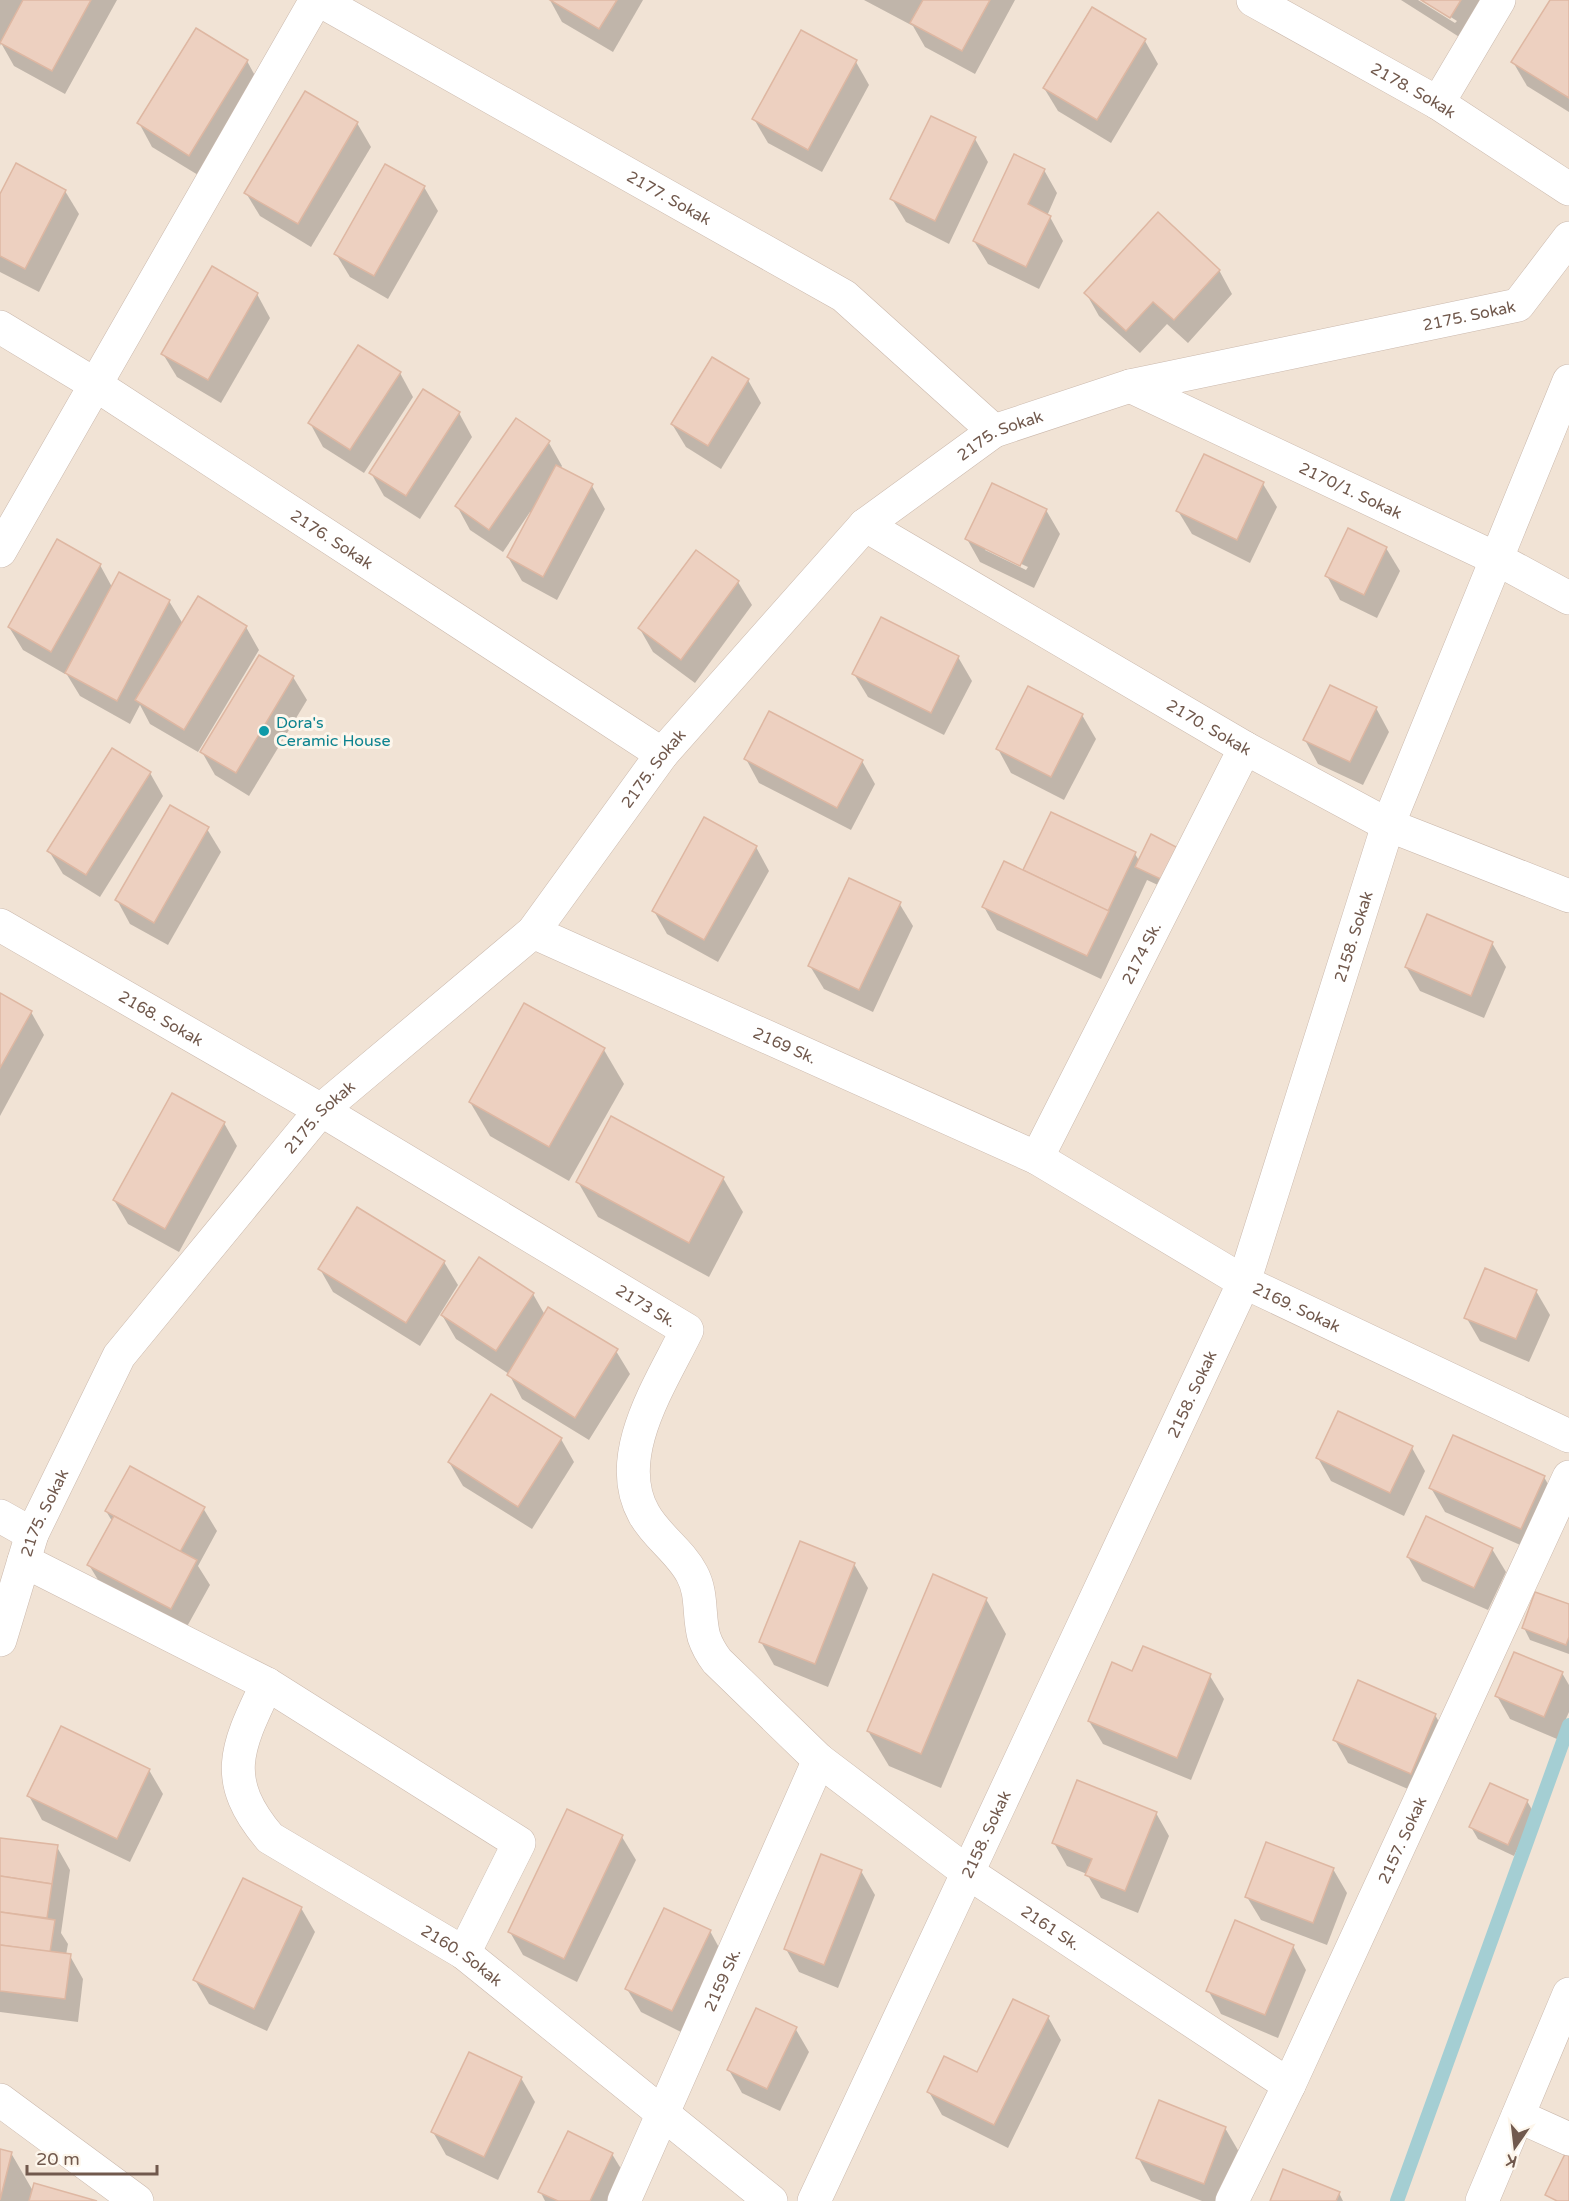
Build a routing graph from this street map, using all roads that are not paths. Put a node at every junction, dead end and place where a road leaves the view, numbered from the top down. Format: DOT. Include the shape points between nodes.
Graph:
graph roads {
  1 [pos="318,0"];
  2 [pos="1253,0"];
  3 [pos="1499,0"];
  4 [pos="1438,103"];
  5 [pos="1569,189"];
  6 [pos="1569,238"];
  7 [pos="1558,273"];
  8 [pos="0,327"];
  9 [pos="1569,381"];
  10 [pos="96,385"];
  11 [pos="1130,386"];
  12 [pos="994,431"];
  13 [pos="865,525"];
  14 [pos="0,551"];
  15 [pos="1497,559"];
  16 [pos="1569,598"];
  17 [pos="1245,748"];
  18 [pos="662,754"];
  19 [pos="1388,825"];
  20 [pos="1569,896"];
  21 [pos="0,925"];
  22 [pos="533,932"];
  23 [pos="321,1110"];
  24 [pos="1037,1158"];
  25 [pos="1244,1282"];
  26 [pos="1569,1436"];
  27 [pos="1569,1478"];
  28 [pos="0,1516"];
  29 [pos="28,1548"];
  30 [pos="0,1640"];
  31 [pos="717,1661"];
  32 [pos="267,1684"];
  33 [pos="819,1760"];
  34 [pos="967,1872"];
  35 [pos="464,1953"];
  36 [pos="1569,1994"];
  37 [pos="1289,2085"];
  38 [pos="0,2100"];
  39 [pos="663,2112"];
  40 [pos="1518,2116"];
  41 [pos="1569,2139"];
  42 [pos="137,2201"];
  43 [pos="624,2201"];
  44 [pos="771,2201"];
  45 [pos="814,2201"];
  46 [pos="1232,2201"];
  47 [pos="1482,2201"];
  1 -- 10 [label="street"];
  1 -- 12 [label="street, 2177. Sokak" via="844,296"];
  2 -- 4 [label="street, 2178. Sokak"];
  3 -- 4 [label="street"];
  4 -- 5 [label="street, 2178. Sokak"];
  6 -- 7 [label="street, 2175. Sokak"];
  7 -- 11 [label="street, 2175. Sokak" via="1518,305"];
  8 -- 10 [label="street, 2176. Sokak"];
  9 -- 15 [label="street, 2158. Sokak"];
  10 -- 14 [label="street"];
  10 -- 18 [label="street, 2176. Sokak"];
  11 -- 12 [label="street, 2175. Sokak"];
  11 -- 15 [label="street, 2170/1. Sokak"];
  12 -- 13 [label="street, 2175. Sokak"];
  13 -- 17 [label="street, 2170. Sokak"];
  13 -- 18 [label="street, 2175. Sokak"];
  15 -- 16 [label="street, 2170/1. Sokak"];
  15 -- 19 [label="street, 2158. Sokak"];
  17 -- 19 [label="street, 2170. Sokak"];
  17 -- 24 [label="street, 2174 Sk."];
  18 -- 22 [label="street, 2175. Sokak"];
  19 -- 20 [label="street, 2170. Sokak"];
  19 -- 25 [label="street, 2158. Sokak"];
  21 -- 23 [label="street, 2168. Sokak"];
  22 -- 23 [label="street, 2175. Sokak"];
  22 -- 24 [label="street, 2169 Sk."];
  23 -- 29 [label="street, 2175. Sokak" via="119,1356"];
  23 -- 31 [label="street, 2173 Sk." via="687,1330 643,1421 632,1464 636,1495 644,1514 693,1576 700,1594 703,1634"];
  24 -- 25 [label="street, 2169. Sokak"];
  25 -- 26 [label="street, 2169. Sokak"];
  25 -- 34 [label="street, 2158. Sokak"];
  27 -- 37 [label="street, 2157. Sokak"];
  28 -- 29 [label="street"];
  29 -- 30 [label="street, 2175. Sokak"];
  29 -- 32 [label="street"];
  31 -- 33 [label="street, 2161 Sk."];
  32 -- 35 [label="street, 2160. Sokak" via="246,1728 238,1762 244,1802 255,1821 270,1838"];
  32 -- 35 [label="street" via="519,1843"];
  33 -- 34 [label="street, 2161 Sk."];
  33 -- 39 [label="street, 2159 Sk."];
  34 -- 37 [label="street, 2161 Sk."];
  34 -- 45 [label="street, 2158. Sokak"];
  35 -- 39 [label="street, 2160. Sokak"];
  36 -- 40 [label="street"];
  37 -- 46 [label="street, 2157. Sokak"];
  38 -- 42 [label="street"];
  39 -- 43 [label="street, 2159 Sk."];
  39 -- 44 [label="street, 2160. Sokak"];
  40 -- 41 [label="street"];
  40 -- 47 [label="street"];
}
